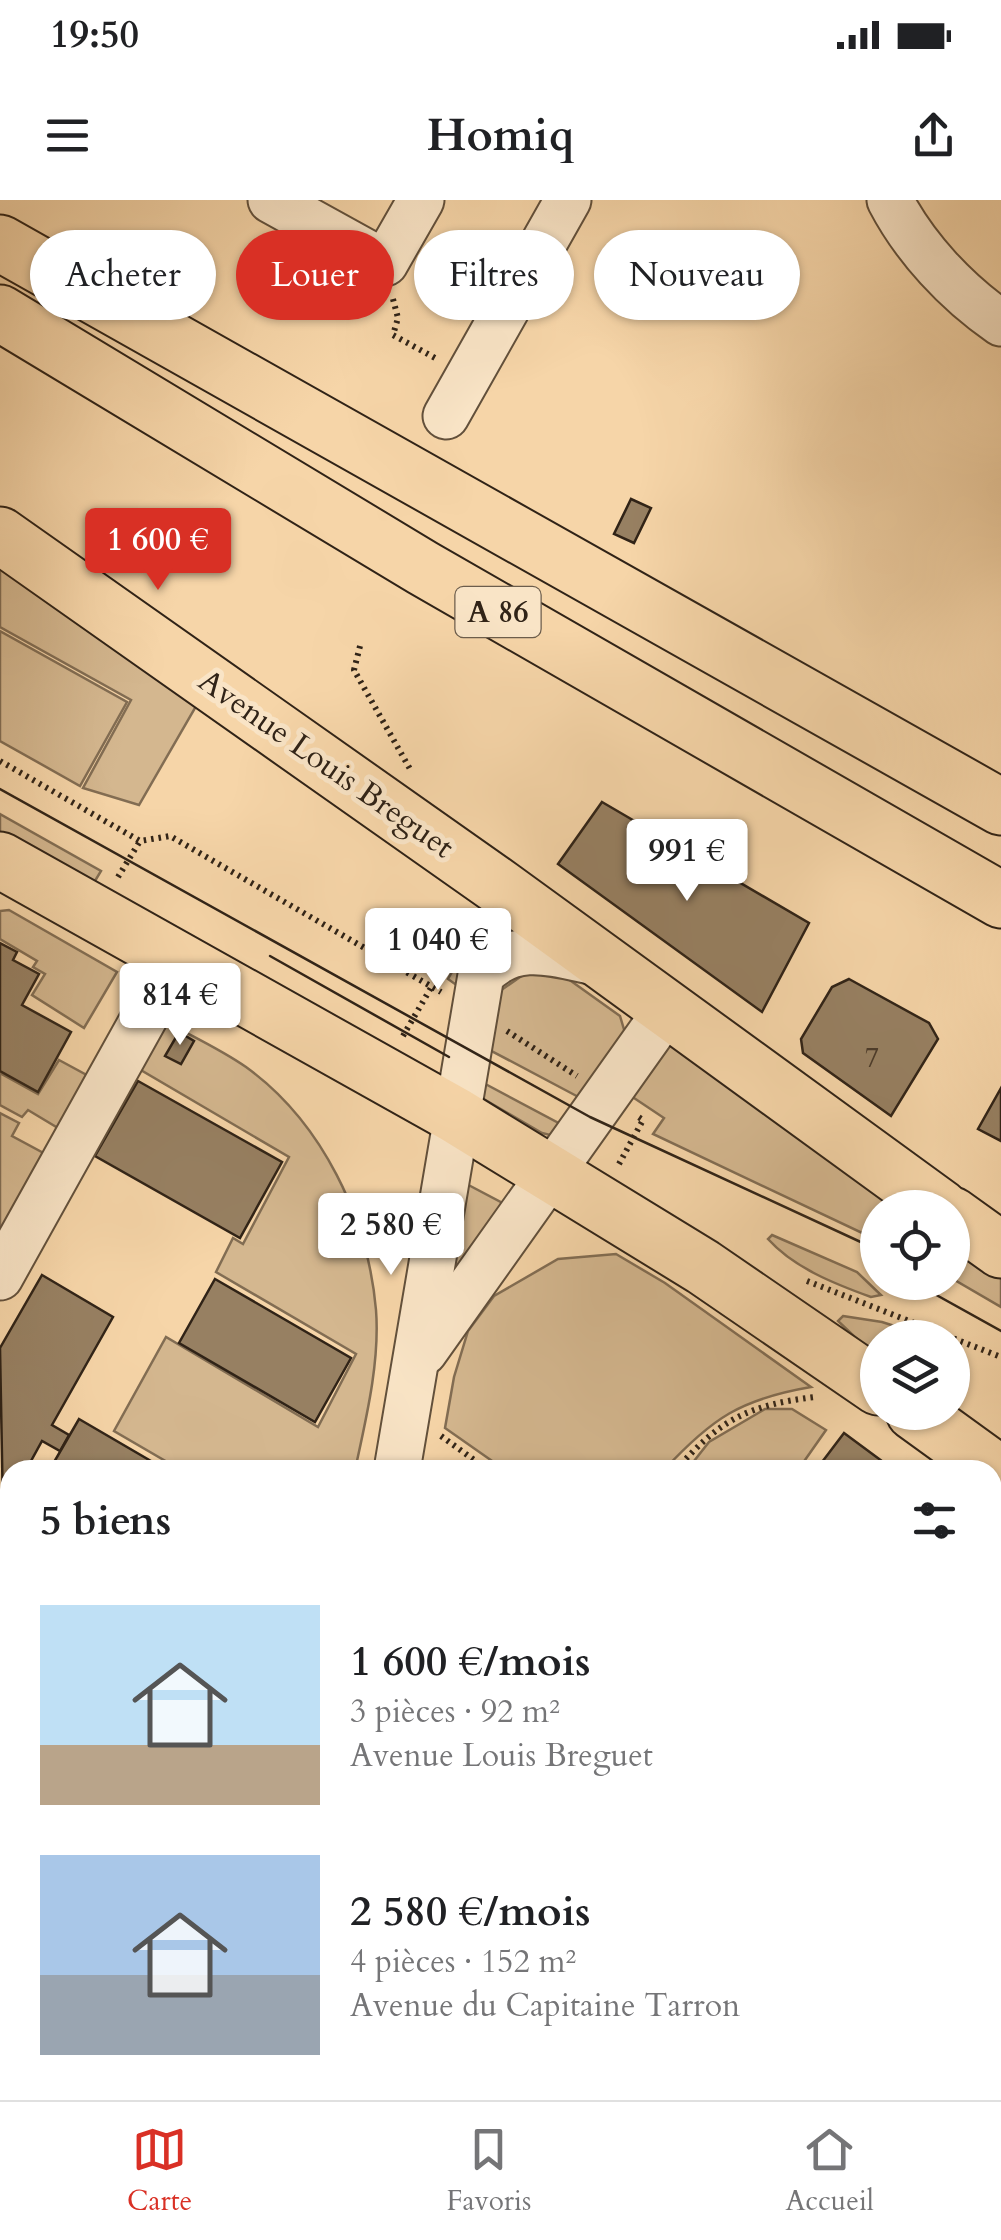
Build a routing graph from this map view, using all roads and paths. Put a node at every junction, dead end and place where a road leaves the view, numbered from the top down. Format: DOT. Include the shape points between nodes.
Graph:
graph roads {
  1 [pos="271,200"];
  2 [pos="421,200"];
  3 [pos="568,200"];
  4 [pos="890,200"];
  5 [pos="325,230"];
  6 [pos="0,243"];
  7 [pos="394,247"];
  8 [pos="394,301"];
  9 [pos="0,314"];
  10 [pos="1001,324"];
  11 [pos="468,377"];
  12 [pos="446,416"];
  13 [pos="0,536"];
  14 [pos="360,646"];
  15 [pos="0,762"];
  16 [pos="1001,807"];
  17 [pos="426,818"];
  18 [pos="140,841"];
  19 [pos="0,860"];
  20 [pos="113,886"];
  21 [pos="1001,900"];
  22 [pos="177,960"];
  23 [pos="599,962"];
  24 [pos="432,986"];
  25 [pos="457,1001"];
  26 [pos="667,1010"];
  27 [pos="398,1046"];
  28 [pos="606,1095"];
  29 [pos="454,1115"];
  30 [pos="614,1172"];
  31 [pos="548,1176"];
  32 [pos="917,1190"];
  33 [pos="970,1228"];
  34 [pos="1001,1250"];
  35 [pos="798,1276"];
  36 [pos="0,1277"];
  37 [pos="1001,1357"];
  38 [pos="417,1362"];
  39 [pos="852,1392"];
  40 [pos="408,1412"];
  41 [pos="939,1430"];
  42 [pos="399,1460"];
  43 [pos="474,1460"];
  44 [pos="685,1460"];
  45 [pos="980,1460"];
  1 -- 5 [label="street"];
  2 -- 7 [label="street"];
  3 -- 11 [label="street"];
  4 -- 10 [label="street" via="940,270"];
  6 -- 16 [label="main road, A 86"];
  8 -- 11 [label="path" via="393,334"];
  9 -- 21 [label="main road, A 86" via="457,588"];
  11 -- 12 [label="street"];
  13 -- 17 [label="main road, Avenue Louis Breguet"];
  14 -- 17 [label="path" via="354,670"];
  15 -- 18 [label="path"];
  17 -- 23 [label="main road, Avenue Louis Breguet"];
  18 -- 20 [label="path"];
  18 -- 24 [label="path" via="170,836"];
  19 -- 22 [label="main road"];
  22 -- 29 [label="main road"];
  22 -- 36 [label="street"];
  23 -- 25 [label="street" via="522,950 496,958"];
  23 -- 26 [label="main road, Avenue Louis Breguet"];
  24 -- 25 [label="path"];
  24 -- 27 [label="path"];
  25 -- 28 [label="path"];
  25 -- 29 [label="street"];
  26 -- 28 [label="street"];
  26 -- 32 [label="main road, Avenue Louis Breguet"];
  28 -- 30 [label="path" via="643,1120"];
  28 -- 31 [label="street"];
  29 -- 31 [label="main road"];
  29 -- 38 [label="street"];
  31 -- 38 [label="street"];
  31 -- 39 [label="main road" via="703,1267"];
  33 -- 34 [label="main road"];
  35 -- 37 [label="path"];
  38 -- 40 [label="street"];
  39 -- 44 [label="path" via="761,1403 704,1438"];
  40 -- 42 [label="street"];
  40 -- 43 [label="path"];
  41 -- 45 [label="main road"];
}
